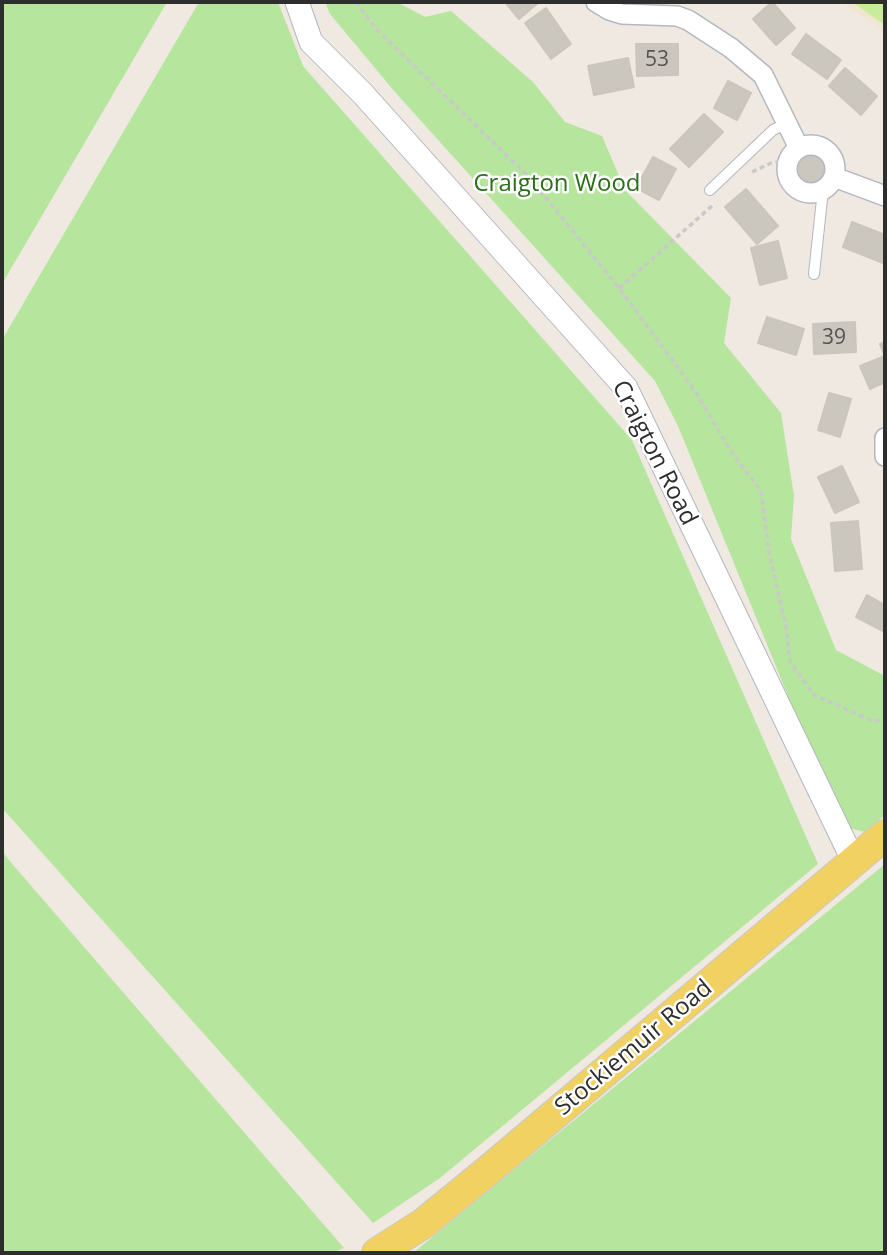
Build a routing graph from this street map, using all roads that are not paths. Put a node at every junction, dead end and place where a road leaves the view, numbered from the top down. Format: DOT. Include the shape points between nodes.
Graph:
graph roads {
  1 [pos="297,2"];
  2 [pos="596,2"];
  3 [pos="786,124"];
  4 [pos="793,155"];
  5 [pos="829,184"];
  6 [pos="710,190"];
  7 [pos="885,196"];
  8 [pos="814,274"];
  9 [pos="885,438"];
  10 [pos="885,456"];
  11 [pos="885,835"];
  12 [pos="854,862"];
  13 [pos="377,1253"];
  1 -- 12 [label="street, Craigton Road" via="311,42 626,388"];
  2 -- 3 [label="street" via="622,14 664,14 688,20 763,75"];
  3 -- 4 [label="street"];
  3 -- 6 [label="lane" via="773,130"];
  4 -- 5 [label="street" via="788,178 799,190 807,193"];
  4 -- 5 [label="street" via="807,145 823,148 834,161"];
  5 -- 7 [label="street"];
  5 -- 8 [label="lane"];
  9 -- 10 [label="street"];
  11 -- 12 [label="main road, Stockiemuir Road"];
  12 -- 13 [label="main road, Stockiemuir Road" via="490,1169 424,1223"];
}
